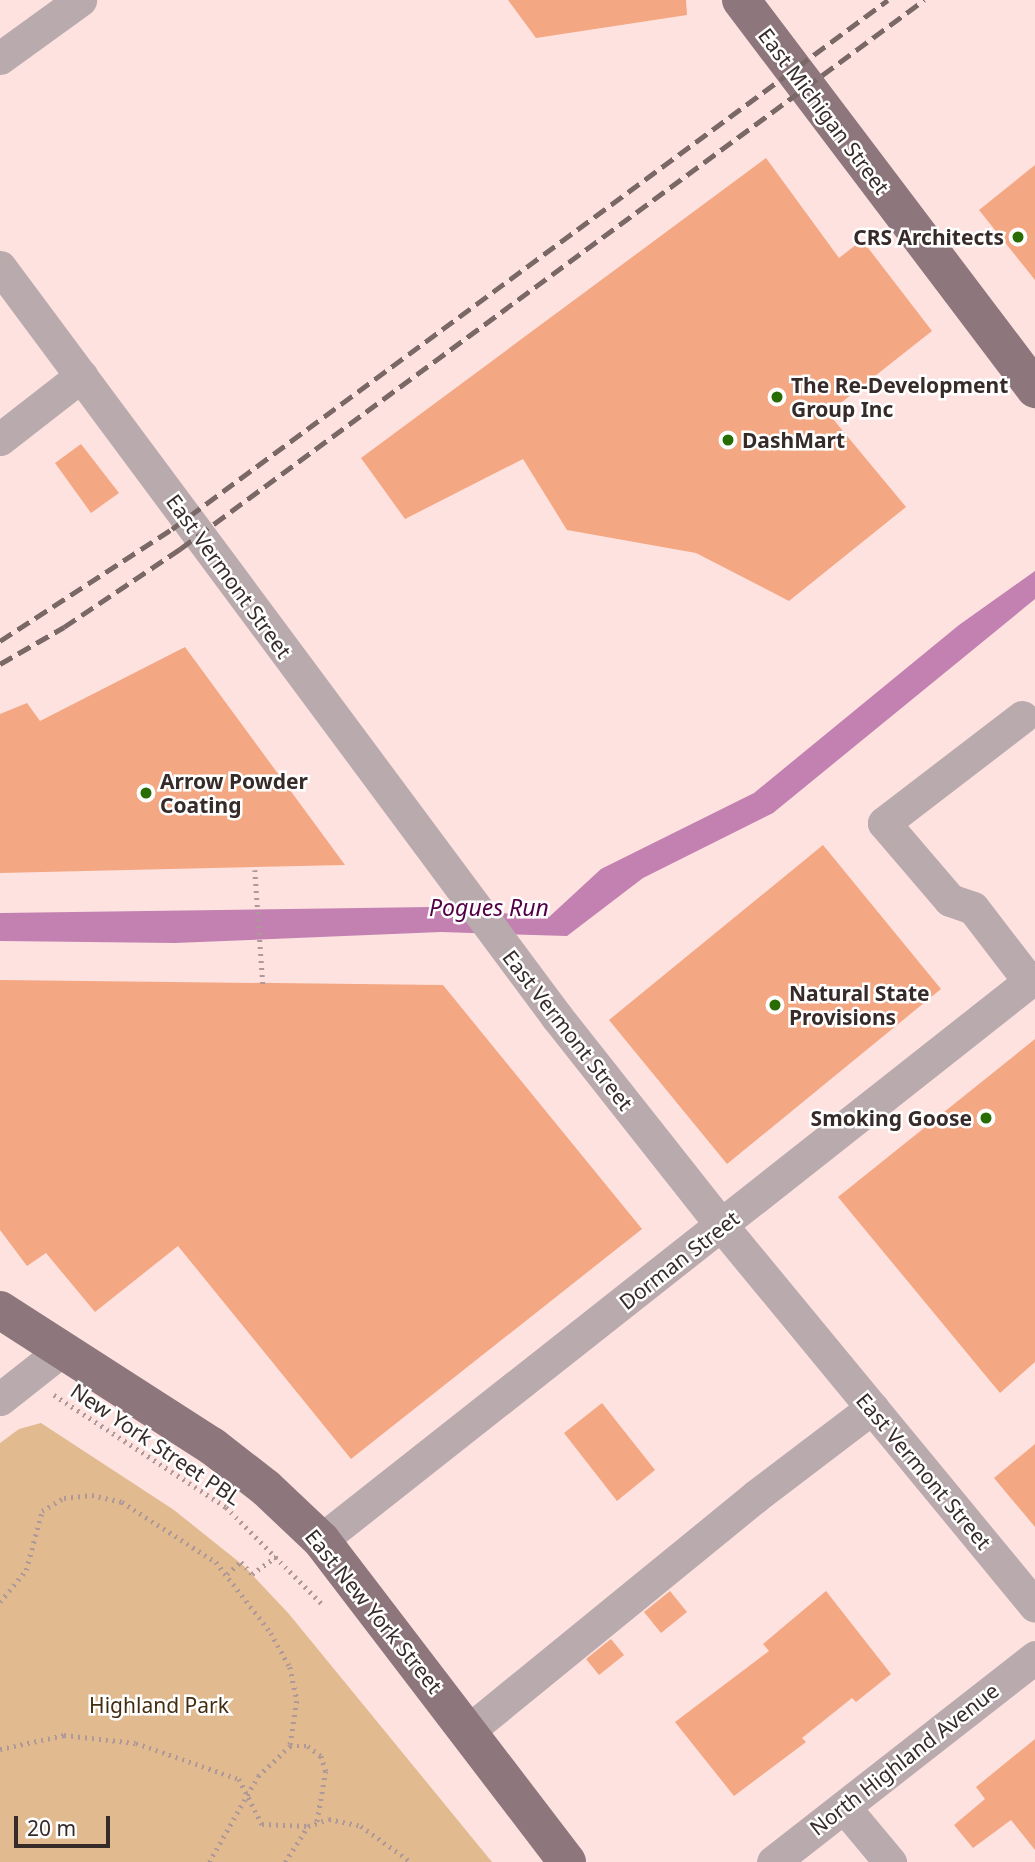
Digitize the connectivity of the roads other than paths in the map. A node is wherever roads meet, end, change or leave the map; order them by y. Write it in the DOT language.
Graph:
graph roads {
  1 [pos="80,0"];
  2 [pos="741,0"];
  3 [pos="0,58"];
  4 [pos="0,267"];
  5 [pos="81,376"];
  6 [pos="1035,388"];
  7 [pos="0,439"];
  8 [pos="1031,717"];
  9 [pos="1032,979"];
  10 [pos="722,1226"];
  11 [pos="0,1310"];
  12 [pos="62,1350"];
  13 [pos="0,1399"];
  14 [pos="872,1408"];
  15 [pos="321,1540"];
  16 [pos="1035,1606"];
  17 [pos="1035,1657"];
  18 [pos="468,1731"];
  19 [pos="844,1807"];
  20 [pos="567,1862"];
  21 [pos="773,1862"];
  22 [pos="890,1862"];
  1 -- 3 [label="street"];
  2 -- 6 [label="main road, East Michigan Street"];
  4 -- 5 [label="street, East Vermont Street"];
  5 -- 7 [label="street"];
  5 -- 10 [label="street, East Vermont Street"];
  8 -- 9 [label="street"];
  9 -- 10 [label="street, Dorman Street"];
  10 -- 14 [label="street, East Vermont Street"];
  10 -- 15 [label="street, Dorman Street"];
  11 -- 12 [label="main road, East New York Street"];
  12 -- 13 [label="street"];
  12 -- 15 [label="main road, East New York Street"];
  14 -- 16 [label="street, East Vermont Street"];
  14 -- 18 [label="street"];
  15 -- 18 [label="main road, East New York Street"];
  17 -- 19 [label="street, North Highland Avenue"];
  18 -- 20 [label="main road, East New York Street"];
  19 -- 21 [label="street, North Highland Avenue"];
  19 -- 22 [label="street"];
}
